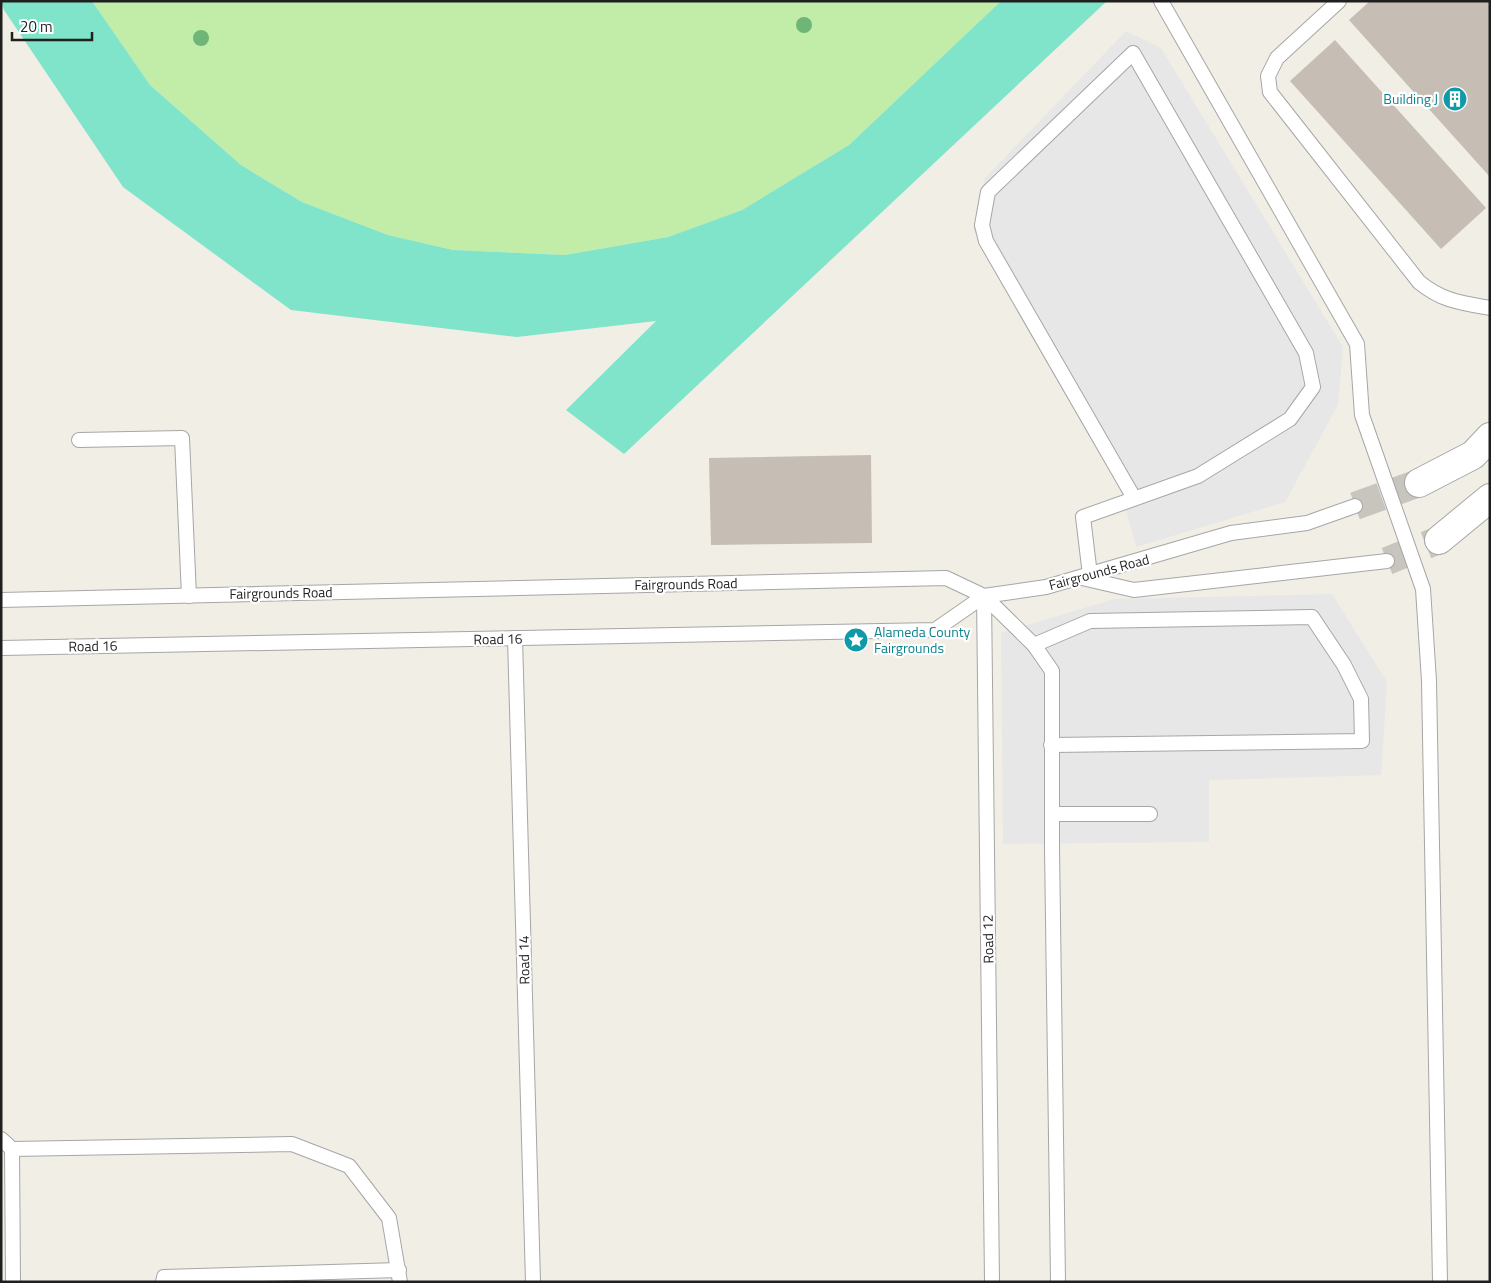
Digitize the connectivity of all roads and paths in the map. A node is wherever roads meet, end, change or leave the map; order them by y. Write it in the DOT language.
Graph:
graph roads {
  1 [pos="1161,1"];
  2 [pos="1339,1"];
  3 [pos="1490,308"];
  4 [pos="1490,437"];
  5 [pos="79,440"];
  6 [pos="1419,483"];
  7 [pos="1134,498"];
  8 [pos="1490,498"];
  9 [pos="1355,506"];
  10 [pos="1439,540"];
  11 [pos="1387,560"];
  12 [pos="1085,576"];
  13 [pos="189,596"];
  14 [pos="984,596"];
  15 [pos="1,600"];
  16 [pos="515,638"];
  17 [pos="1034,645"];
  18 [pos="1,648"];
  19 [pos="1051,745"];
  20 [pos="1052,814"];
  21 [pos="1150,814"];
  22 [pos="1,1139"];
  23 [pos="12,1149"];
  24 [pos="400,1276"];
  25 [pos="13,1282"];
  26 [pos="162,1282"];
  27 [pos="533,1282"];
  28 [pos="992,1282"];
  29 [pos="1058,1282"];
  30 [pos="1440,1282"];
  1 -- 30 [label="lane"];
  2 -- 3 [label="lane"];
  4 -- 6 [label="street"];
  5 -- 13 [label="lane"];
  7 -- 7 [label="lane"];
  7 -- 12 [label="lane"];
  8 -- 10 [label="street"];
  9 -- 12 [label="lane, Fairgrounds Road"];
  11 -- 12 [label="lane"];
  12 -- 14 [label="lane, Fairgrounds Road"];
  13 -- 14 [label="lane, Fairgrounds Road"];
  13 -- 15 [label="lane, Fairgrounds Road"];
  14 -- 16 [label="lane, Road 16"];
  14 -- 17 [label="lane"];
  14 -- 28 [label="lane, Road 12"];
  16 -- 18 [label="lane, Road 16"];
  16 -- 27 [label="lane, Road 14"];
  17 -- 19 [label="lane"];
  17 -- 19 [label="lane"];
  19 -- 20 [label="lane"];
  20 -- 21 [label="lane"];
  20 -- 29 [label="lane"];
  22 -- 23 [label="lane"];
  23 -- 24 [label="lane"];
  23 -- 25 [label="lane"];
  24 -- 26 [label="lane"];
}
